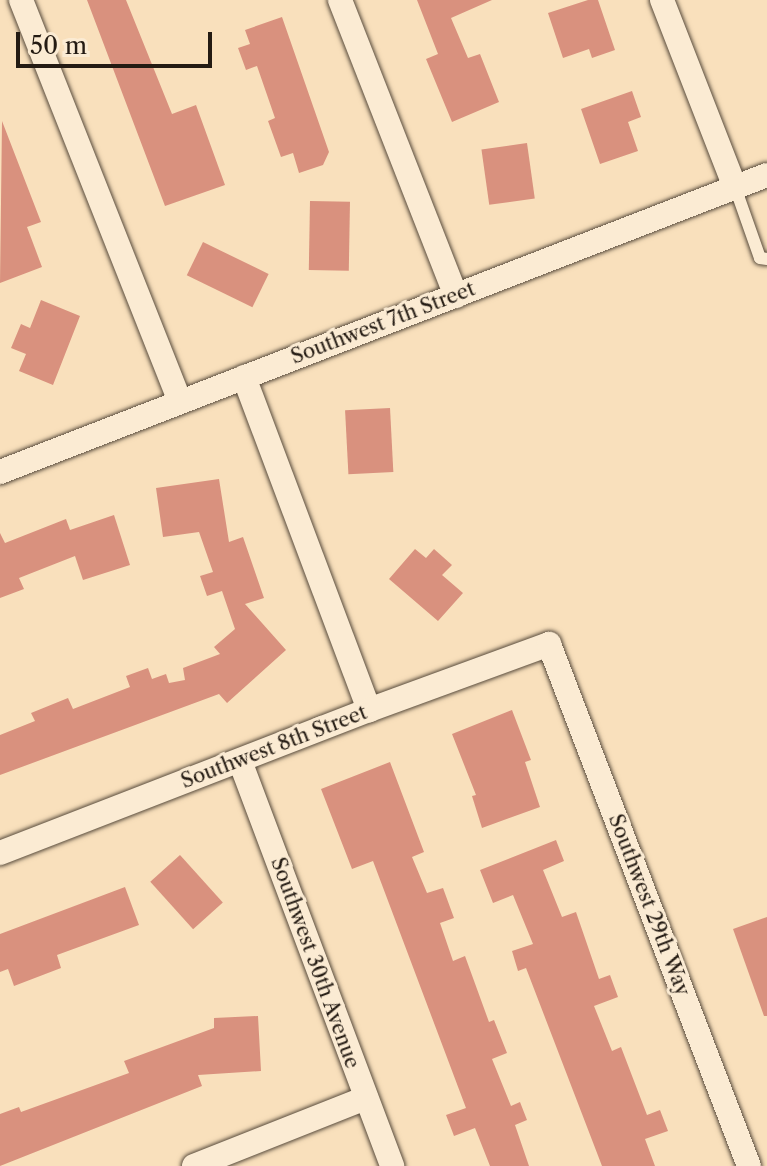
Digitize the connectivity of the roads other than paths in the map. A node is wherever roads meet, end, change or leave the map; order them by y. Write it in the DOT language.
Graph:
graph roads {
  1 [pos="21,0"];
  2 [pos="340,0"];
  3 [pos="662,0"];
  4 [pos="767,175"];
  5 [pos="735,187"];
  6 [pos="767,259"];
  7 [pos="456,296"];
  8 [pos="244,377"];
  9 [pos="180,402"];
  10 [pos="0,472"];
  11 [pos="549,644"];
  12 [pos="369,710"];
  13 [pos="240,761"];
  14 [pos="0,853"];
  15 [pos="366,1098"];
  16 [pos="194,1166"];
  17 [pos="392,1166"];
  18 [pos="749,1166"];
  1 -- 9 [label="street"];
  2 -- 7 [label="street"];
  3 -- 5 [label="street"];
  4 -- 5 [label="street, Southwest 7th Street"];
  5 -- 6 [label="lane"];
  5 -- 7 [label="street, Southwest 7th Street"];
  7 -- 8 [label="street, Southwest 7th Street"];
  8 -- 9 [label="street, Southwest 7th Street"];
  8 -- 12 [label="street"];
  9 -- 10 [label="street, Southwest 7th Street"];
  11 -- 12 [label="street, Southwest 8th Street"];
  11 -- 18 [label="street, Southwest 29th Way"];
  12 -- 13 [label="street, Southwest 8th Street"];
  13 -- 14 [label="street, Southwest 8th Street"];
  13 -- 15 [label="street, Southwest 30th Avenue"];
  15 -- 16 [label="street"];
  15 -- 17 [label="street, Southwest 30th Avenue"];
}
